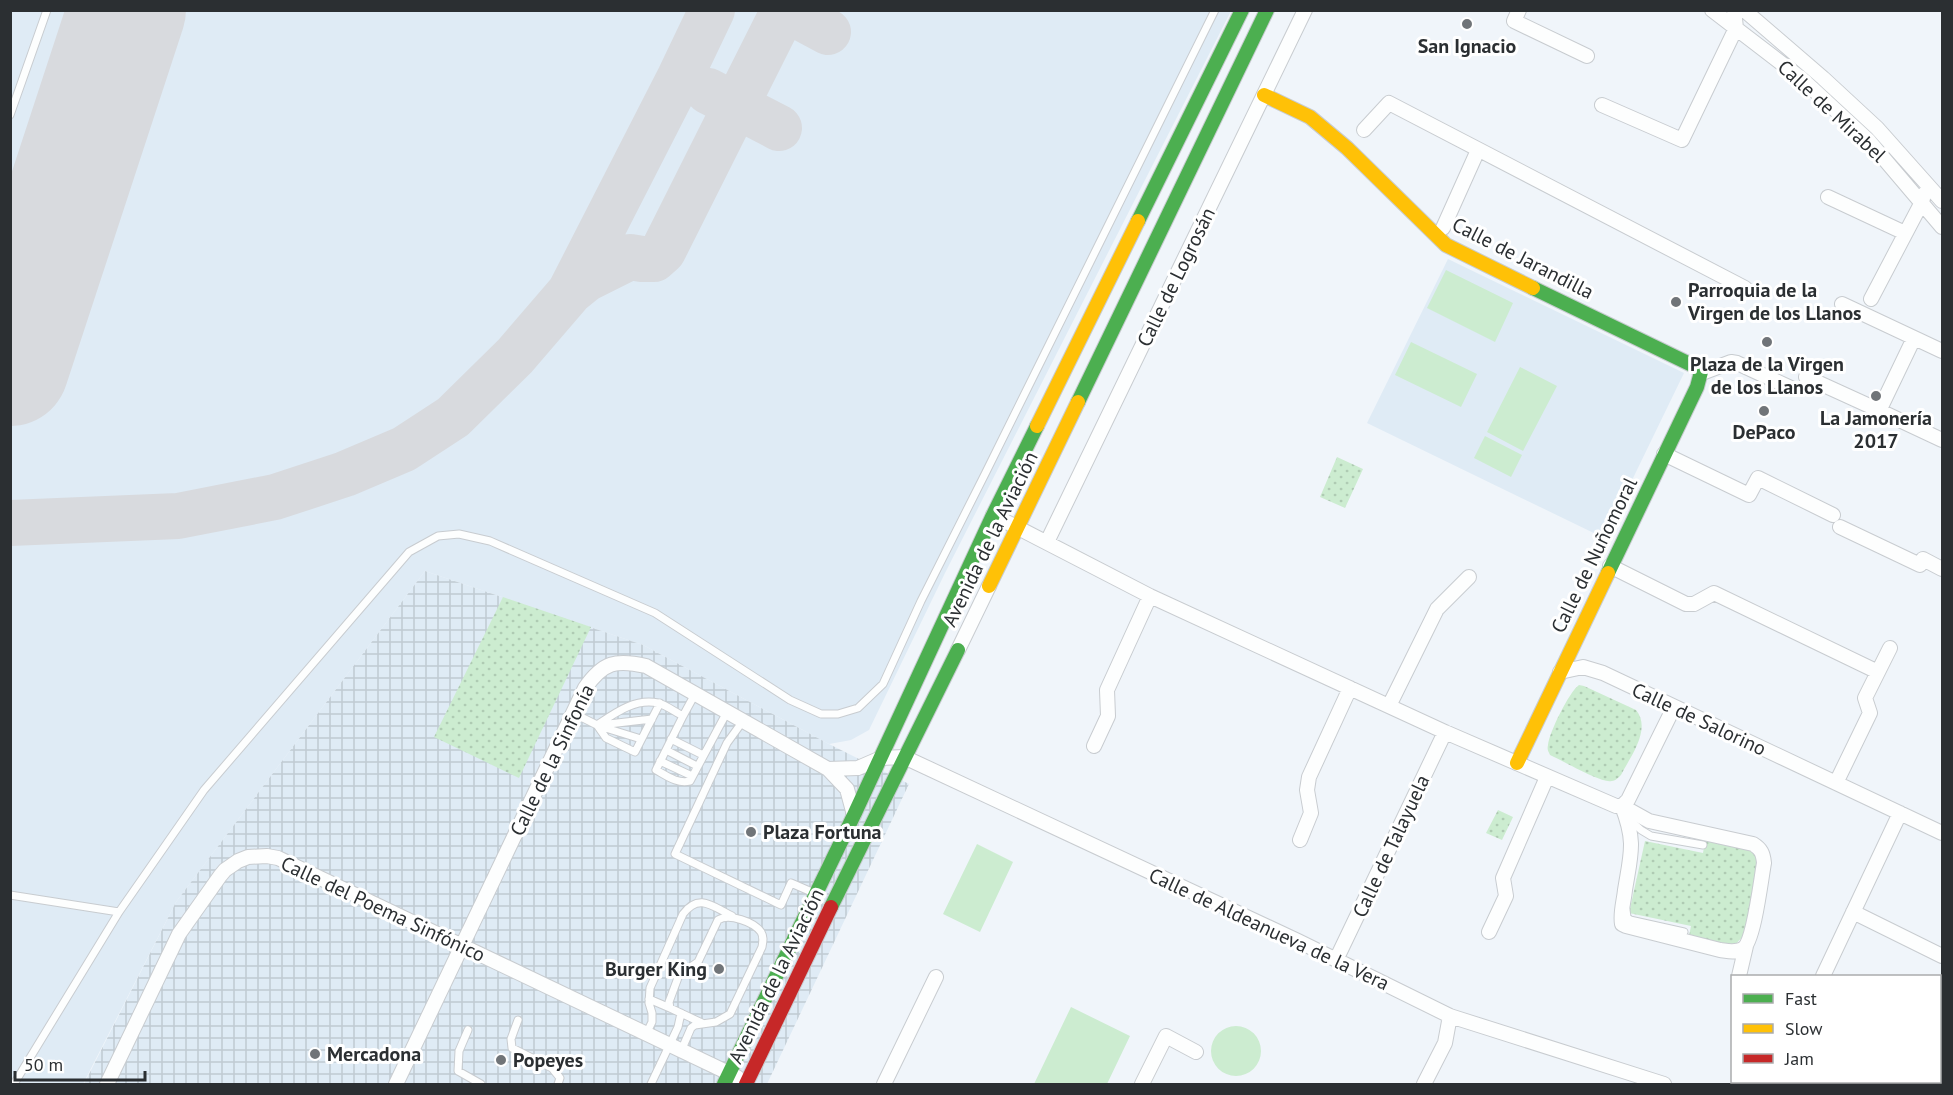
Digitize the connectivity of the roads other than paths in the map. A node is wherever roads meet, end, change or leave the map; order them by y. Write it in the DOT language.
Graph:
graph roads {
  1 [pos="47,10"];
  2 [pos="1215,10"];
  3 [pos="1242,10"];
  4 [pos="1267,10"];
  5 [pos="1305,10"];
  6 [pos="1519,10"];
  7 [pos="1712,10"];
  8 [pos="1734,10"];
  9 [pos="1744,10"];
  10 [pos="1736,28"];
  11 [pos="1587,56"];
  12 [pos="1264,95"];
  13 [pos="1602,105"];
  14 [pos="10,115"];
  15 [pos="1364,130"];
  16 [pos="1478,150"];
  17 [pos="1924,181"];
  18 [pos="1828,197"];
  19 [pos="1942,201"];
  20 [pos="1922,202"];
  21 [pos="1942,227"];
  22 [pos="1443,228"];
  23 [pos="1905,233"];
  24 [pos="1745,288"];
  25 [pos="1871,299"];
  26 [pos="1842,304"];
  27 [pos="1914,338"];
  28 [pos="1942,351"];
  29 [pos="1698,370"];
  30 [pos="1806,377"];
  31 [pos="1791,388"];
  32 [pos="1877,410"];
  33 [pos="1942,440"];
  34 [pos="1664,454"];
  35 [pos="993,515"];
  36 [pos="1018,528"];
  37 [pos="1047,542"];
  38 [pos="1610,566"];
  39 [pos="1942,569"];
  40 [pos="1469,577"];
  41 [pos="989,586"];
  42 [pos="1150,596"];
  43 [pos="1890,648"];
  44 [pos="958,650"];
  45 [pos="1560,672"];
  46 [pos="1878,672"];
  47 [pos="1350,688"];
  48 [pos="695,694"];
  49 [pos="660,703"];
  50 [pos="1389,706"];
  51 [pos="1674,706"];
  52 [pos="727,711"];
  53 [pos="573,713"];
  54 [pos="683,716"];
  55 [pos="652,719"];
  56 [pos="744,721"];
  57 [pos="597,725"];
  58 [pos="1445,732"];
  59 [pos="671,739"];
  60 [pos="641,740"];
  61 [pos="1094,746"];
  62 [pos="666,750"];
  63 [pos="703,755"];
  64 [pos="904,757"];
  65 [pos="881,758"];
  66 [pos="1517,763"];
  67 [pos="698,766"];
  68 [pos="828,768"];
  69 [pos="1547,777"];
  70 [pos="1836,783"];
  71 [pos="1622,806"];
  72 [pos="1900,813"];
  73 [pos="854,815"];
  74 [pos="1629,819"];
  75 [pos="1942,833"];
  76 [pos="1300,840"];
  77 [pos="1703,845"];
  78 [pos="816,894"];
  79 [pos="10,895"];
  80 [pos="118,912"];
  81 [pos="1853,912"];
  82 [pos="734,917"];
  83 [pos="1489,932"];
  84 [pos="1684,932"];
  85 [pos="1746,946"];
  86 [pos="462,947"];
  87 [pos="1942,956"];
  88 [pos="1336,960"];
  89 [pos="1739,975"];
  90 [pos="1823,975"];
  91 [pos="936,977"];
  92 [pos="649,999"];
  93 [pos="670,1008"];
  94 [pos="681,1013"];
  95 [pos="1450,1016"];
  96 [pos="518,1020"];
  97 [pos="702,1023"];
  98 [pos="468,1030"];
  99 [pos="646,1034"];
  100 [pos="675,1048"];
  101 [pos="1196,1052"];
  102 [pos="726,1079"];
  103 [pos="14,1084"];
  104 [pos="107,1084"];
  105 [pos="396,1084"];
  106 [pos="481,1084"];
  107 [pos="558,1084"];
  108 [pos="651,1084"];
  109 [pos="748,1084"];
  110 [pos="884,1084"];
  111 [pos="1142,1084"];
  112 [pos="1424,1084"];
  113 [pos="1664,1084"];
  1 -- 14 [label="lane"];
  2 -- 80 [label="lane"];
  3 -- 35 [label="main road, Avenida de la Aviación"];
  4 -- 36 [label="main road, Avenida de la Aviación"];
  5 -- 12 [label="street, Calle de Logrosán"];
  6 -- 11 [label="street"];
  7 -- 10 [label="street, Calle de Mirabel"];
  8 -- 10 [label="street"];
  9 -- 17 [label="street, Calle de Mirabel"];
  10 -- 13 [label="street"];
  10 -- 20 [label="street, Calle de Mirabel"];
  12 -- 29 [label="main road, Calle de Jarandilla"];
  12 -- 37 [label="street, Calle de Logrosán"];
  15 -- 16 [label="street"];
  16 -- 22 [label="street"];
  16 -- 24 [label="street"];
  17 -- 19 [label="street, Calle de Mirabel"];
  17 -- 20 [label="street"];
  18 -- 23 [label="street"];
  20 -- 21 [label="street, Calle de Mirabel"];
  20 -- 23 [label="street"];
  23 -- 25 [label="street"];
  26 -- 27 [label="street"];
  27 -- 28 [label="street"];
  27 -- 32 [label="street"];
  29 -- 31 [label="street"];
  29 -- 34 [label="main road, Calle de Nuñomoral"];
  30 -- 32 [label="street"];
  32 -- 33 [label="street"];
  34 -- 38 [label="main road, Calle de Nuñomoral"];
  34 -- 39 [label="street"];
  35 -- 36 [label="street"];
  35 -- 65 [label="main road, Avenida de la Aviación"];
  36 -- 37 [label="street"];
  36 -- 41 [label="main road, Avenida de la Aviación"];
  37 -- 42 [label="street"];
  38 -- 45 [label="main road, Calle de Nuñomoral"];
  38 -- 46 [label="street"];
  40 -- 50 [label="street"];
  41 -- 44 [label="street, Avenida de la Aviación"];
  42 -- 47 [label="street"];
  42 -- 61 [label="street"];
  43 -- 46 [label="street"];
  44 -- 64 [label="main road, Avenida de la Aviación"];
  45 -- 51 [label="street, Calle de Salorino"];
  45 -- 66 [label="main road, Calle de Nuñomoral"];
  46 -- 70 [label="street"];
  47 -- 50 [label="street"];
  47 -- 76 [label="street"];
  48 -- 52 [label="street, Calle de la Sinfonía"];
  48 -- 53 [label="street, Calle de la Sinfonía"];
  48 -- 54 [label="lane"];
  49 -- 54 [label="lane"];
  49 -- 55 [label="lane"];
  49 -- 57 [label="lane"];
  50 -- 58 [label="street"];
  51 -- 70 [label="street, Calle de Salorino"];
  51 -- 71 [label="street"];
  52 -- 56 [label="street, Calle de la Sinfonía"];
  52 -- 63 [label="lane"];
  53 -- 57 [label="lane"];
  53 -- 86 [label="street, Calle de la Sinfonía"];
  54 -- 59 [label="lane"];
  55 -- 57 [label="lane"];
  55 -- 60 [label="lane"];
  56 -- 68 [label="street, Calle de la Sinfonía"];
  56 -- 78 [label="lane"];
  57 -- 60 [label="lane"];
  57 -- 60 [label="lane"];
  58 -- 66 [label="street"];
  58 -- 88 [label="street, Calle de Talayuela"];
  59 -- 62 [label="lane"];
  59 -- 63 [label="lane"];
  62 -- 67 [label="lane"];
  62 -- 67 [label="lane"];
  63 -- 67 [label="lane"];
  64 -- 65 [label="street, Calle de Aldeanueva de la Vera"];
  64 -- 88 [label="street, Calle de Aldeanueva de la Vera"];
  64 -- 109 [label="main road, Avenida de la Aviación"];
  65 -- 68 [label="street, Calle de la Sinfonía"];
  65 -- 73 [label="main road, Avenida de la Aviación"];
  66 -- 69 [label="street"];
  68 -- 73 [label="street, Calle de la Sinfonía"];
  69 -- 71 [label="street"];
  69 -- 83 [label="street"];
  70 -- 72 [label="street, Calle de Salorino"];
  71 -- 74 [label="lane"];
  71 -- 85 [label="street"];
  71 -- 85 [label="street"];
  72 -- 75 [label="street, Calle de Salorino"];
  72 -- 81 [label="street"];
  73 -- 78 [label="main road, Avenida de la Aviación"];
  74 -- 77 [label="lane"];
  74 -- 84 [label="lane"];
  78 -- 102 [label="main road, Avenida de la Aviación"];
  79 -- 80 [label="lane"];
  80 -- 103 [label="lane"];
  81 -- 87 [label="street"];
  81 -- 90 [label="street"];
  82 -- 92 [label="lane"];
  82 -- 93 [label="lane"];
  82 -- 97 [label="lane"];
  85 -- 89 [label="street"];
  86 -- 99 [label="street, Calle del Poema Sinfónico"];
  86 -- 104 [label="street, Calle del Poema Sinfónico"];
  86 -- 105 [label="street, Calle de la Sinfonía"];
  88 -- 95 [label="street, Calle de Aldeanueva de la Vera"];
  91 -- 110 [label="street"];
  92 -- 93 [label="lane"];
  92 -- 99 [label="lane"];
  93 -- 94 [label="lane"];
  94 -- 97 [label="lane"];
  94 -- 100 [label="lane"];
  95 -- 112 [label="street"];
  95 -- 113 [label="street, Calle de Aldeanueva de la Vera"];
  96 -- 107 [label="lane"];
  97 -- 100 [label="lane"];
  98 -- 106 [label="lane"];
  99 -- 100 [label="street, Calle del Poema Sinfónico"];
  100 -- 102 [label="street, Calle del Poema Sinfónico"];
  100 -- 108 [label="lane"];
  101 -- 111 [label="street"];
  102 -- 109 [label="street, Calle del Poema Sinfónico"];
}
